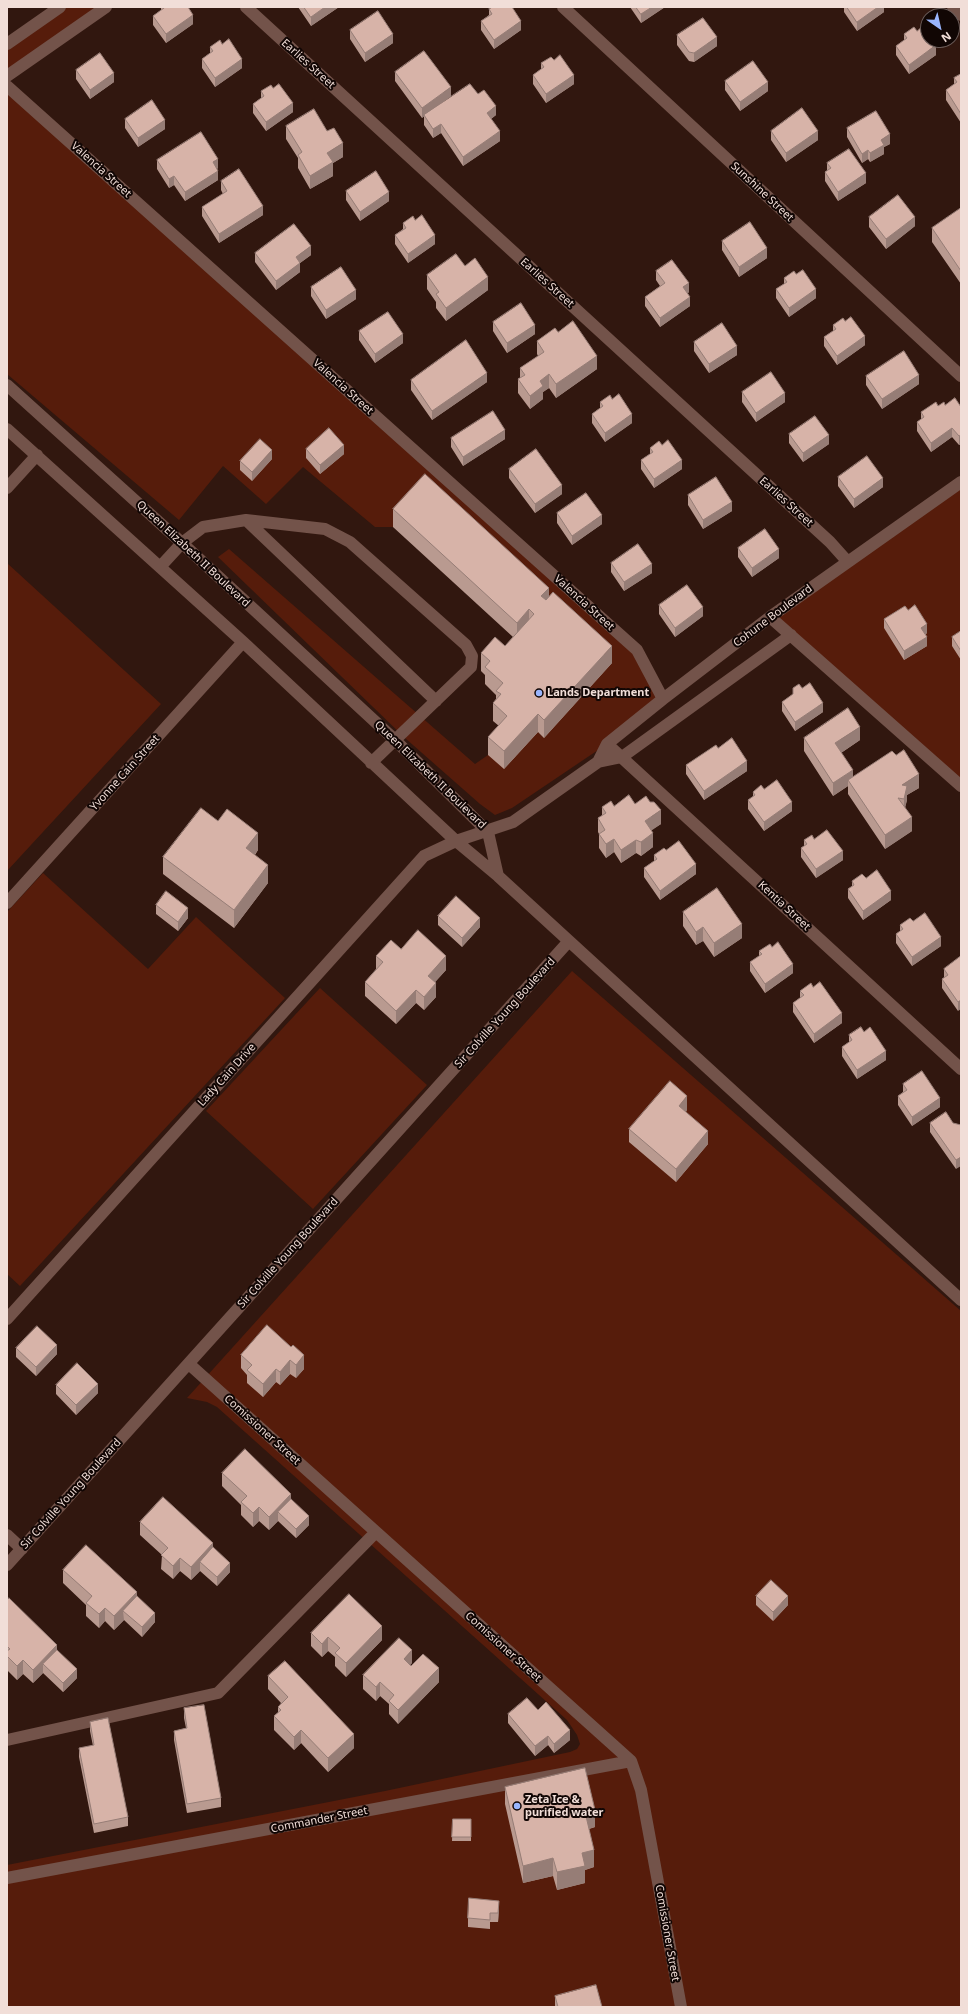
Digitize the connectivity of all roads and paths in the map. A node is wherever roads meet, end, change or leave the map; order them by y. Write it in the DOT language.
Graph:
graph roads {
  1 [pos="60,7"];
  2 [pos="106,7"];
  3 [pos="246,7"];
  4 [pos="563,7"];
  5 [pos="953,7"];
  6 [pos="961,15"];
  7 [pos="7,44"];
  8 [pos="7,76"];
  9 [pos="7,86"];
  10 [pos="961,376"];
  11 [pos="7,384"];
  12 [pos="7,429"];
  13 [pos="37,455"];
  14 [pos="961,482"];
  15 [pos="7,488"];
  16 [pos="246,520"];
  17 [pos="182,543"];
  18 [pos="847,561"];
  19 [pos="160,567"];
  20 [pos="770,617"];
  21 [pos="791,635"];
  22 [pos="243,642"];
  23 [pos="663,699"];
  24 [pos="436,701"];
  25 [pos="395,740"];
  26 [pos="607,744"];
  27 [pos="622,757"];
  28 [pos="598,762"];
  29 [pos="372,763"];
  30 [pos="961,786"];
  31 [pos="488,832"];
  32 [pos="456,841"];
  33 [pos="498,876"];
  34 [pos="7,903"];
  35 [pos="569,941"];
  36 [pos="961,1069"];
  37 [pos="961,1300"];
  38 [pos="7,1319"];
  39 [pos="189,1364"];
  40 [pos="376,1532"];
  41 [pos="7,1535"];
  42 [pos="22,1549"];
  43 [pos="7,1565"];
  44 [pos="7,1740"];
  45 [pos="631,1761"];
  46 [pos="7,1878"];
  47 [pos="681,2007"];
  1 -- 7 [label="street"];
  2 -- 8 [label="street"];
  3 -- 18 [label="street, Earlies Street"];
  4 -- 10 [label="street, Sunshine Street"];
  5 -- 6 [label="street"];
  9 -- 23 [label="street, Valencia Street"];
  11 -- 17 [label="street, Queen Elizabeth II Boulevard"];
  12 -- 13 [label="street"];
  13 -- 15 [label="street"];
  13 -- 19 [label="street"];
  14 -- 18 [label="street, Cohune Boulevard"];
  16 -- 17 [label="street"];
  16 -- 24 [label="street"];
  16 -- 24 [label="street"];
  17 -- 19 [label="street"];
  17 -- 25 [label="street, Queen Elizabeth II Boulevard"];
  18 -- 20 [label="street, Cohune Boulevard"];
  19 -- 22 [label="street"];
  20 -- 21 [label="street"];
  20 -- 23 [label="street, Cohune Boulevard"];
  21 -- 27 [label="street, Cohune Boulevard"];
  21 -- 30 [label="street"];
  22 -- 29 [label="street"];
  22 -- 34 [label="street, Yvonne Cain Street"];
  23 -- 26 [label="street, Cohune Boulevard"];
  24 -- 25 [label="street"];
  25 -- 29 [label="street"];
  25 -- 31 [label="street, Queen Elizabeth II Boulevard"];
  26 -- 27 [label="street, Kentia Street"];
  26 -- 28 [label="street, Cohune Boulevard"];
  27 -- 28 [label="street, Cohune Boulevard"];
  27 -- 36 [label="street, Kentia Street"];
  28 -- 31 [label="street, Cohune Boulevard"];
  29 -- 32 [label="street"];
  31 -- 32 [label="street, Lady Cain Drive"];
  31 -- 33 [label="street, Queen Elizabeth II Boulevard"];
  32 -- 33 [label="street"];
  32 -- 38 [label="street, Lady Cain Drive"];
  33 -- 35 [label="street"];
  35 -- 37 [label="street"];
  35 -- 39 [label="street, Sir Colville Young Boulevard"];
  39 -- 40 [label="street, Comissioner Street"];
  39 -- 42 [label="street, Sir Colville Young Boulevard"];
  40 -- 44 [label="street"];
  40 -- 45 [label="street, Comissioner Street"];
  41 -- 42 [label="street"];
  42 -- 43 [label="street, Sir Colville Young Boulevard"];
  45 -- 46 [label="street, Commander Street"];
  45 -- 47 [label="street, Comissioner Street"];
}
